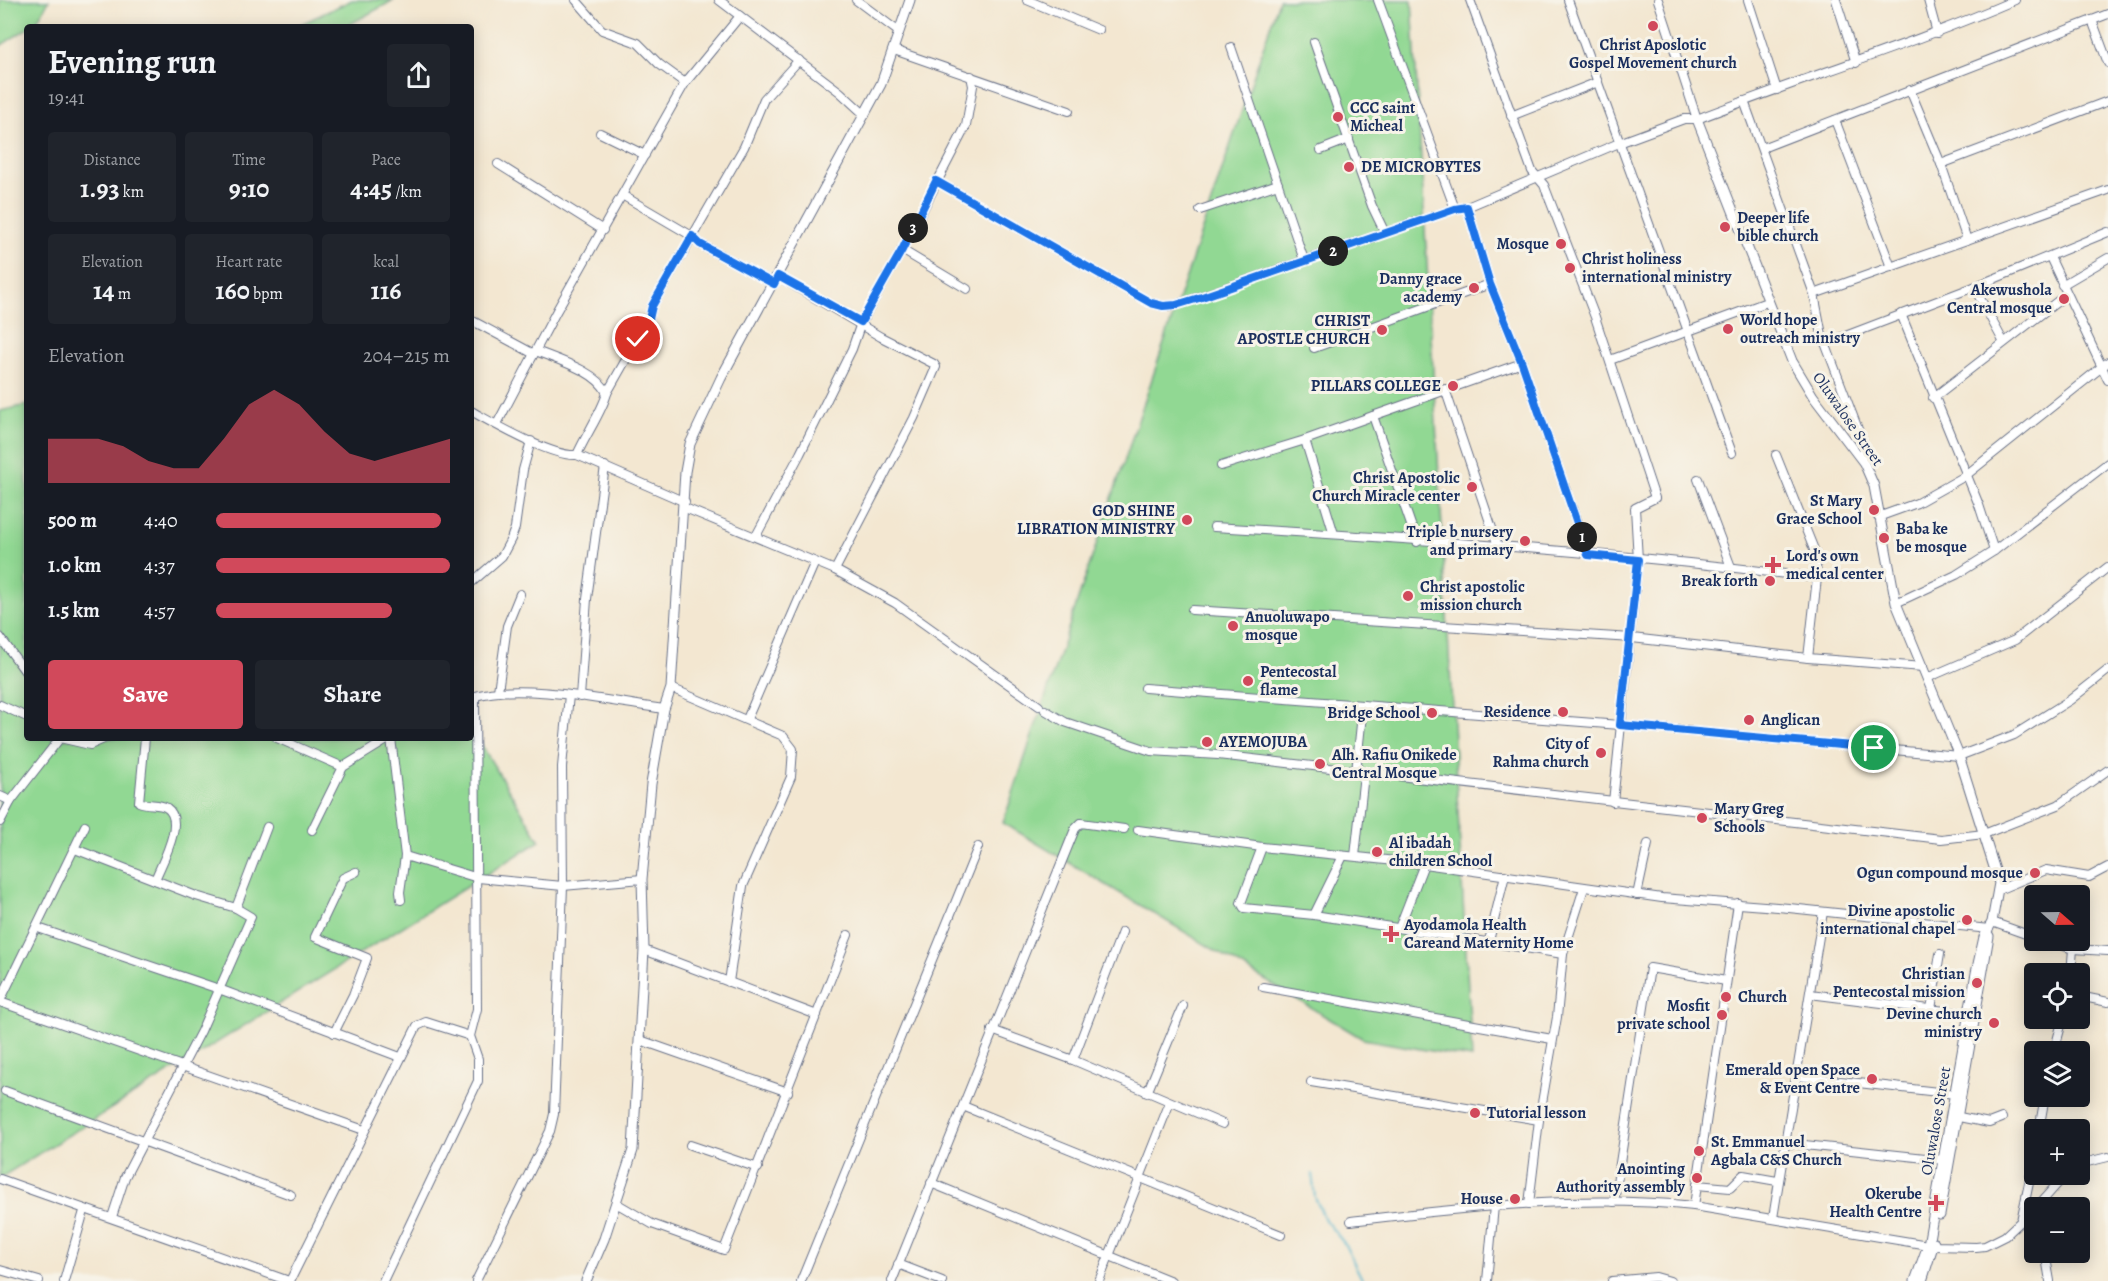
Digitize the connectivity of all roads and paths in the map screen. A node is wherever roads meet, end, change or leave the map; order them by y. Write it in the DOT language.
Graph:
graph roads {
  1 [pos="576,0"];
  2 [pos="719,0"];
  3 [pos="856,0"];
  4 [pos="910,0"];
  5 [pos="1027,0"];
  6 [pos="1378,0"];
  7 [pos="1470,0"];
  8 [pos="1568,0"];
  9 [pos="1658,0"];
  10 [pos="1748,0"];
  11 [pos="1836,0"];
  12 [pos="1928,0"];
  13 [pos="2015,0"];
  14 [pos="2108,14"];
  15 [pos="740,16"];
  16 [pos="2092,20"];
  17 [pos="1100,30"];
  18 [pos="899,32"];
  19 [pos="1937,33"];
  20 [pos="1314,42"];
  21 [pos="1231,47"];
  22 [pos="894,50"];
  23 [pos="799,60"];
  24 [pos="1856,63"];
  25 [pos="2108,63"];
  26 [pos="971,76"];
  27 [pos="1598,82"];
  28 [pos="685,83"];
  29 [pos="1778,90"];
  30 [pos="1910,90"];
  31 [pos="1744,101"];
  32 [pos="2108,101"];
  33 [pos="1069,111"];
  34 [pos="865,115"];
  35 [pos="1511,116"];
  36 [pos="1697,119"];
  37 [pos="1835,120"];
  38 [pos="600,133"];
  39 [pos="1349,139"];
  40 [pos="1619,143"];
  41 [pos="1762,148"];
  42 [pos="1321,150"];
  43 [pos="645,155"];
  44 [pos="498,164"];
  45 [pos="1941,164"];
  46 [pos="1538,178"];
  47 [pos="936,181"];
  48 [pos="1278,184"];
  49 [pos="2108,190"];
  50 [pos="622,195"];
  51 [pos="1467,207"];
  52 [pos="1455,209"];
  53 [pos="1200,210"];
  54 [pos="603,230"];
  55 [pos="2108,232"];
  56 [pos="1385,233"];
  57 [pos="692,236"];
  58 [pos="1967,240"];
  59 [pos="902,250"];
  60 [pos="2050,256"];
  61 [pos="2108,258"];
  62 [pos="1304,260"];
  63 [pos="1891,267"];
  64 [pos="776,280"];
  65 [pos="1490,284"];
  66 [pos="2062,285"];
  67 [pos="1974,287"];
  68 [pos="967,289"];
  69 [pos="1814,294"];
  70 [pos="2067,294"];
  71 [pos="1767,302"];
  72 [pos="1901,314"];
  73 [pos="474,322"];
  74 [pos="861,322"];
  75 [pos="1687,333"];
  76 [pos="2003,341"];
  77 [pos="1827,342"];
  78 [pos="1314,348"];
  79 [pos="535,352"];
  80 [pos="1610,360"];
  81 [pos="1522,363"];
  82 [pos="2105,364"];
  83 [pos="2108,380"];
  84 [pos="1445,389"];
  85 [pos="607,393"];
  86 [pos="1933,398"];
  87 [pos="474,412"];
  88 [pos="1373,416"];
  89 [pos="497,424"];
  90 [pos="1305,440"];
  91 [pos="531,441"];
  92 [pos="1732,453"];
  93 [pos="577,455"];
  94 [pos="1776,455"];
  95 [pos="1864,463"];
  96 [pos="2108,463"];
  97 [pos="605,466"];
  98 [pos="1221,466"];
  99 [pos="1965,476"];
  100 [pos="1698,479"];
  101 [pos="685,505"];
  102 [pos="1878,517"];
  103 [pos="1214,527"];
  104 [pos="1334,534"];
  105 [pos="756,536"];
  106 [pos="1417,542"];
  107 [pos="1498,546"];
  108 [pos="1994,551"];
  109 [pos="1588,555"];
  110 [pos="1638,560"];
  111 [pos="814,562"];
  112 [pos="1731,567"];
  113 [pos="2108,567"];
  114 [pos="835,570"];
  115 [pos="1817,578"];
  116 [pos="474,580"];
  117 [pos="520,594"];
  118 [pos="1896,603"];
  119 [pos="1192,610"];
  120 [pos="0,637"];
  121 [pos="1632,638"];
  122 [pos="1808,658"];
  123 [pos="1923,667"];
  124 [pos="24,670"];
  125 [pos="2108,670"];
  126 [pos="1927,678"];
  127 [pos="670,687"];
  128 [pos="1145,688"];
  129 [pos="498,691"];
  130 [pos="569,695"];
  131 [pos="474,697"];
  132 [pos="580,697"];
  133 [pos="0,705"];
  134 [pos="1363,705"];
  135 [pos="664,709"];
  136 [pos="24,713"];
  137 [pos="747,719"];
  138 [pos="1620,725"];
  139 [pos="474,733"];
  140 [pos="58,741"];
  141 [pos="73,741"];
  142 [pos="99,741"];
  143 [pos="145,741"];
  144 [pos="284,741"];
  145 [pos="385,741"];
  146 [pos="390,741"];
  147 [pos="1959,756"];
  148 [pos="343,767"];
  149 [pos="2108,770"];
  150 [pos="1360,773"];
  151 [pos="0,796"];
  152 [pos="11,801"];
  153 [pos="1613,802"];
  154 [pos="0,822"];
  155 [pos="85,826"];
  156 [pos="267,827"];
  157 [pos="1124,829"];
  158 [pos="312,830"];
  159 [pos="1138,830"];
  160 [pos="1984,834"];
  161 [pos="1648,844"];
  162 [pos="978,847"];
  163 [pos="1262,847"];
  164 [pos="75,849"];
  165 [pos="405,856"];
  166 [pos="1343,856"];
  167 [pos="1355,856"];
  168 [pos="1424,864"];
  169 [pos="2108,867"];
  170 [pos="356,872"];
  171 [pos="1505,875"];
  172 [pos="478,878"];
  173 [pos="642,879"];
  174 [pos="155,880"];
  175 [pos="563,886"];
  176 [pos="1584,888"];
  177 [pos="1998,890"];
  178 [pos="1637,895"];
  179 [pos="401,900"];
  180 [pos="1738,903"];
  181 [pos="236,908"];
  182 [pos="1823,912"];
  183 [pos="1314,915"];
  184 [pos="1990,926"];
  185 [pos="38,927"];
  186 [pos="1398,928"];
  187 [pos="1122,932"];
  188 [pos="2024,934"];
  189 [pos="848,935"];
  190 [pos="1489,941"];
  191 [pos="644,950"];
  192 [pos="2090,950"];
  193 [pos="2108,951"];
  194 [pos="1563,954"];
  195 [pos="1940,954"];
  196 [pos="729,981"];
  197 [pos="1725,981"];
  198 [pos="1263,987"];
  199 [pos="219,989"];
  200 [pos="1810,994"];
  201 [pos="2090,998"];
  202 [pos="0,1002"];
  203 [pos="2108,1002"];
  204 [pos="1183,1006"];
  205 [pos="1931,1008"];
  206 [pos="1969,1014"];
  207 [pos="817,1015"];
  208 [pos="992,1030"];
  209 [pos="334,1033"];
  210 [pos="470,1036"];
  211 [pos="1552,1039"];
  212 [pos="640,1040"];
  213 [pos="400,1057"];
  214 [pos="1073,1060"];
  215 [pos="182,1067"];
  216 [pos="1796,1076"];
  217 [pos="1311,1082"];
  218 [pos="5,1091"];
  219 [pos="788,1092"];
  220 [pos="1147,1093"];
  221 [pos="1956,1094"];
  222 [pos="1170,1102"];
  223 [pos="963,1106"];
  224 [pos="1956,1117"];
  225 [pos="2002,1118"];
  226 [pos="1539,1120"];
  227 [pos="1223,1124"];
  228 [pos="364,1130"];
  229 [pos="143,1142"];
  230 [pos="1786,1143"];
  231 [pos="690,1145"];
  232 [pos="2108,1156"];
  233 [pos="1944,1160"];
  234 [pos="2090,1161"];
  235 [pos="758,1168"];
  236 [pos="1141,1176"];
  237 [pos="0,1179"];
  238 [pos="1777,1181"];
  239 [pos="931,1183"];
  240 [pos="1697,1185"];
  241 [pos="2028,1185"];
  242 [pos="2056,1185"];
  243 [pos="291,1195"];
  244 [pos="2046,1197"];
  245 [pos="1614,1202"];
  246 [pos="616,1203"];
  247 [pos="1529,1203"];
  248 [pos="1494,1206"];
  249 [pos="1694,1206"];
  250 [pos="84,1211"];
  251 [pos="112,1217"];
  252 [pos="1773,1218"];
  253 [pos="2024,1218"];
  254 [pos="1351,1221"];
  255 [pos="2020,1222"];
  256 [pos="1281,1235"];
  257 [pos="1931,1246"];
  258 [pos="1109,1256"];
  259 [pos="2048,1263"];
  260 [pos="898,1264"];
  261 [pos="0,1270"];
  262 [pos="269,1277"];
  263 [pos="39,1281"];
  264 [pos="64,1281"];
  265 [pos="289,1281"];
  266 [pos="383,1281"];
  267 [pos="476,1281"];
  268 [pos="586,1281"];
  269 [pos="801,1281"];
  270 [pos="892,1281"];
  271 [pos="942,1281"];
  272 [pos="1099,1281"];
  273 [pos="1171,1281"];
  274 [pos="1487,1281"];
  275 [pos="1612,1281"];
  276 [pos="1671,1281"];
  277 [pos="1915,1281"];
  278 [pos="1922,1281"];
  279 [pos="2050,1281"];
  1 -- 28 [label="street"];
  2 -- 15 [label="street"];
  3 -- 18 [label="street"];
  4 -- 18 [label="street"];
  5 -- 17 [label="street"];
  6 -- 52 [label="street"];
  7 -- 35 [label="street"];
  8 -- 27 [label="street"];
  9 -- 36 [label="street, Oluwalose Street"];
  10 -- 29 [label="street"];
  11 -- 24 [label="street"];
  12 -- 19 [label="street"];
  13 -- 19 [label="street"];
  14 -- 16 [label="street"];
  15 -- 23 [label="street"];
  15 -- 28 [label="street"];
  16 -- 25 [label="street"];
  16 -- 30 [label="street"];
  18 -- 22 [label="street"];
  19 -- 24 [label="street"];
  20 -- 39 [label="street"];
  21 -- 48 [label="street"];
  22 -- 26 [label="street"];
  22 -- 34 [label="street"];
  23 -- 34 [label="street"];
  23 -- 57 [label="street"];
  24 -- 29 [label="street"];
  26 -- 33 [label="street"];
  26 -- 47 [label="street"];
  27 -- 35 [label="street"];
  27 -- 40 [label="street"];
  28 -- 43 [label="street"];
  29 -- 31 [label="street"];
  30 -- 37 [label="street"];
  30 -- 45 [label="street"];
  31 -- 36 [label="street"];
  31 -- 41 [label="street"];
  32 -- 45 [label="street"];
  34 -- 64 [label="street"];
  35 -- 46 [label="street"];
  36 -- 40 [label="street"];
  36 -- 71 [label="street, Oluwalose Street"];
  37 -- 41 [label="street"];
  37 -- 63 [label="street"];
  38 -- 43 [label="street"];
  39 -- 42 [label="street"];
  39 -- 56 [label="street"];
  40 -- 46 [label="street"];
  40 -- 75 [label="street"];
  41 -- 69 [label="street"];
  43 -- 50 [label="street"];
  44 -- 54 [label="street"];
  45 -- 58 [label="street"];
  46 -- 51 [label="street"];
  46 -- 80 [label="street"];
  47 -- 59 [label="street"];
  47 -- 62 [label="street"];
  48 -- 53 [label="street"];
  48 -- 62 [label="street"];
  49 -- 58 [label="street"];
  50 -- 54 [label="street"];
  50 -- 57 [label="street"];
  51 -- 52 [label="street"];
  51 -- 65 [label="street"];
  52 -- 56 [label="street"];
  54 -- 79 [label="street"];
  55 -- 60 [label="street"];
  56 -- 62 [label="street"];
  57 -- 64 [label="street"];
  57 -- 85 [label="street"];
  58 -- 63 [label="street"];
  59 -- 68 [label="street"];
  59 -- 74 [label="street"];
  60 -- 66 [label="street"];
  60 -- 67 [label="street"];
  61 -- 66 [label="street"];
  63 -- 69 [label="street"];
  64 -- 74 [label="street"];
  64 -- 101 [label="street"];
  65 -- 78 [label="street"];
  65 -- 81 [label="street"];
  66 -- 70 [label="street"];
  67 -- 72 [label="street"];
  67 -- 76 [label="street"];
  69 -- 77 [label="street"];
  70 -- 76 [label="street"];
  70 -- 82 [label="street"];
  71 -- 75 [label="street"];
  71 -- 95 [label="street, Oluwalose Street"];
  72 -- 77 [label="street"];
  72 -- 86 [label="street"];
  73 -- 79 [label="street"];
  74 -- 105 [label="street"];
  74 -- 114 [label="street"];
  75 -- 80 [label="street"];
  75 -- 92 [label="street"];
  76 -- 86 [label="street"];
  77 -- 95 [label="street"];
  79 -- 85 [label="street"];
  79 -- 89 [label="street"];
  80 -- 110 [label="street"];
  81 -- 84 [label="street"];
  81 -- 109 [label="street"];
  82 -- 83 [label="street"];
  82 -- 99 [label="street"];
  84 -- 88 [label="street"];
  84 -- 107 [label="street"];
  85 -- 93 [label="street"];
  86 -- 99 [label="street"];
  87 -- 89 [label="street"];
  88 -- 90 [label="street"];
  88 -- 106 [label="street"];
  89 -- 91 [label="street"];
  90 -- 98 [label="street"];
  90 -- 104 [label="street"];
  91 -- 93 [label="street"];
  91 -- 116 [label="street"];
  93 -- 97 [label="street"];
  94 -- 115 [label="street"];
  95 -- 102 [label="street, Oluwalose Street"];
  96 -- 108 [label="street"];
  97 -- 101 [label="street"];
  97 -- 132 [label="street"];
  99 -- 102 [label="street"];
  99 -- 108 [label="street"];
  100 -- 112 [label="street"];
  101 -- 105 [label="street"];
  101 -- 127 [label="street"];
  102 -- 118 [label="street, Oluwalose Street"];
  103 -- 104 [label="street"];
  104 -- 106 [label="street"];
  105 -- 111 [label="street"];
  106 -- 107 [label="street"];
  107 -- 109 [label="street"];
  108 -- 118 [label="street"];
  109 -- 110 [label="street"];
  110 -- 112 [label="street"];
  110 -- 121 [label="street"];
  111 -- 114 [label="street"];
  111 -- 137 [label="street"];
  112 -- 115 [label="street"];
  113 -- 126 [label="street"];
  114 -- 150 [label="street"];
  115 -- 122 [label="street"];
  117 -- 129 [label="street"];
  118 -- 123 [label="street, Oluwalose Street"];
  119 -- 121 [label="street"];
  120 -- 124 [label="street"];
  121 -- 122 [label="street"];
  121 -- 138 [label="street"];
  122 -- 123 [label="street"];
  123 -- 126 [label="street, Oluwalose Street"];
  125 -- 147 [label="street"];
  126 -- 147 [label="street, Oluwalose Street"];
  127 -- 135 [label="street"];
  127 -- 137 [label="street"];
  128 -- 134 [label="street"];
  129 -- 130 [label="street"];
  129 -- 131 [label="street"];
  130 -- 132 [label="street"];
  130 -- 175 [label="street"];
  132 -- 135 [label="street"];
  133 -- 136 [label="street"];
  134 -- 138 [label="street"];
  134 -- 150 [label="street"];
  135 -- 173 [label="street"];
  137 -- 196 [label="street"];
  138 -- 147 [label="street"];
  138 -- 153 [label="street"];
  139 -- 172 [label="street"];
  140 -- 152 [label="street"];
  141 -- 142 [label="street"];
  143 -- 174 [label="street"];
  144 -- 148 [label="street"];
  145 -- 148 [label="street"];
  146 -- 165 [label="street"];
  147 -- 160 [label="street, Oluwalose Street"];
  148 -- 158 [label="street"];
  149 -- 160 [label="street"];
  150 -- 153 [label="street"];
  150 -- 167 [label="street"];
  151 -- 152 [label="street"];
  152 -- 154 [label="street"];
  153 -- 160 [label="street"];
  155 -- 164 [label="street"];
  156 -- 181 [label="street"];
  157 -- 208 [label="street"];
  159 -- 163 [label="street"];
  160 -- 177 [label="street, Oluwalose Street"];
  161 -- 178 [label="street"];
  162 -- 269 [label="street"];
  163 -- 166 [label="street"];
  163 -- 183 [label="street"];
  164 -- 174 [label="street"];
  164 -- 185 [label="street"];
  165 -- 172 [label="street"];
  165 -- 179 [label="street"];
  166 -- 167 [label="street"];
  166 -- 183 [label="street"];
  167 -- 168 [label="street"];
  168 -- 171 [label="street"];
  168 -- 186 [label="street"];
  169 -- 177 [label="street"];
  170 -- 209 [label="street"];
  171 -- 176 [label="street"];
  171 -- 190 [label="street"];
  172 -- 175 [label="street"];
  172 -- 210 [label="street"];
  173 -- 175 [label="street"];
  173 -- 191 [label="street"];
  174 -- 181 [label="street"];
  175 -- 267 [label="street"];
  176 -- 178 [label="street"];
  176 -- 194 [label="street"];
  177 -- 184 [label="street, Oluwalose Street"];
  178 -- 180 [label="street"];
  180 -- 182 [label="street"];
  180 -- 197 [label="street"];
  181 -- 199 [label="street"];
  182 -- 184 [label="street"];
  182 -- 200 [label="street"];
  183 -- 186 [label="street"];
  184 -- 188 [label="street"];
  184 -- 206 [label="street, Oluwalose Street"];
  184 -- 224 [label="street, Oluwalose Street"];
  185 -- 199 [label="street"];
  185 -- 202 [label="street"];
  186 -- 190 [label="street"];
  187 -- 214 [label="street"];
  189 -- 207 [label="street"];
  190 -- 194 [label="street"];
  191 -- 196 [label="street"];
  191 -- 212 [label="street"];
  192 -- 193 [label="street"];
  194 -- 211 [label="street"];
  195 -- 205 [label="street"];
  196 -- 207 [label="street"];
  197 -- 240 [label="street"];
  197 -- 245 [label="street"];
  198 -- 211 [label="street"];
  199 -- 209 [label="street"];
  199 -- 215 [label="street"];
  200 -- 205 [label="street"];
  200 -- 216 [label="street"];
  201 -- 203 [label="street"];
  202 -- 215 [label="street"];
  204 -- 220 [label="street"];
  205 -- 206 [label="street"];
  206 -- 221 [label="street, Oluwalose Street"];
  207 -- 219 [label="street"];
  208 -- 214 [label="street"];
  208 -- 223 [label="street"];
  209 -- 213 [label="street"];
  210 -- 213 [label="street"];
  210 -- 266 [label="street"];
  211 -- 226 [label="street"];
  212 -- 219 [label="street"];
  212 -- 246 [label="street"];
  213 -- 228 [label="street"];
  214 -- 220 [label="street"];
  215 -- 228 [label="street"];
  215 -- 229 [label="street"];
  216 -- 221 [label="street"];
  216 -- 230 [label="street"];
  217 -- 226 [label="street"];
  218 -- 229 [label="street"];
  219 -- 235 [label="street"];
  220 -- 222 [label="street"];
  221 -- 224 [label="street, Oluwalose Street"];
  222 -- 227 [label="street"];
  222 -- 236 [label="street"];
  223 -- 236 [label="street"];
  223 -- 239 [label="street"];
  224 -- 225 [label="street"];
  224 -- 233 [label="street, Oluwalose Street"];
  224 -- 257 [label="street, Oluwalose Street"];
  226 -- 247 [label="street"];
  228 -- 265 [label="street"];
  229 -- 243 [label="street"];
  229 -- 251 [label="street"];
  230 -- 233 [label="street"];
  230 -- 238 [label="street"];
  231 -- 235 [label="street"];
  232 -- 234 [label="street"];
  233 -- 257 [label="street, Oluwalose Street"];
  235 -- 246 [label="street"];
  236 -- 256 [label="street"];
  236 -- 258 [label="street"];
  237 -- 250 [label="street"];
  238 -- 240 [label="street"];
  238 -- 252 [label="street"];
  239 -- 258 [label="street"];
  239 -- 260 [label="street"];
  240 -- 249 [label="street"];
  241 -- 255 [label="street"];
  242 -- 244 [label="street"];
  245 -- 247 [label="street"];
  245 -- 249 [label="street"];
  246 -- 268 [label="street"];
  247 -- 248 [label="street"];
  248 -- 254 [label="street"];
  248 -- 274 [label="street"];
  249 -- 252 [label="street"];
  250 -- 251 [label="street"];
  250 -- 264 [label="street"];
  251 -- 262 [label="street"];
  252 -- 257 [label="street"];
  253 -- 255 [label="street"];
  255 -- 257 [label="street"];
  257 -- 277 [label="street, Oluwalose Street"];
  257 -- 278 [label="street, Oluwalose Street"];
  258 -- 272 [label="street"];
  258 -- 273 [label="street"];
  259 -- 279 [label="street"];
  260 -- 270 [label="street"];
  260 -- 271 [label="street"];
  261 -- 263 [label="street"];
  262 -- 265 [label="street"];
  275 -- 276 [label="street"];
}
